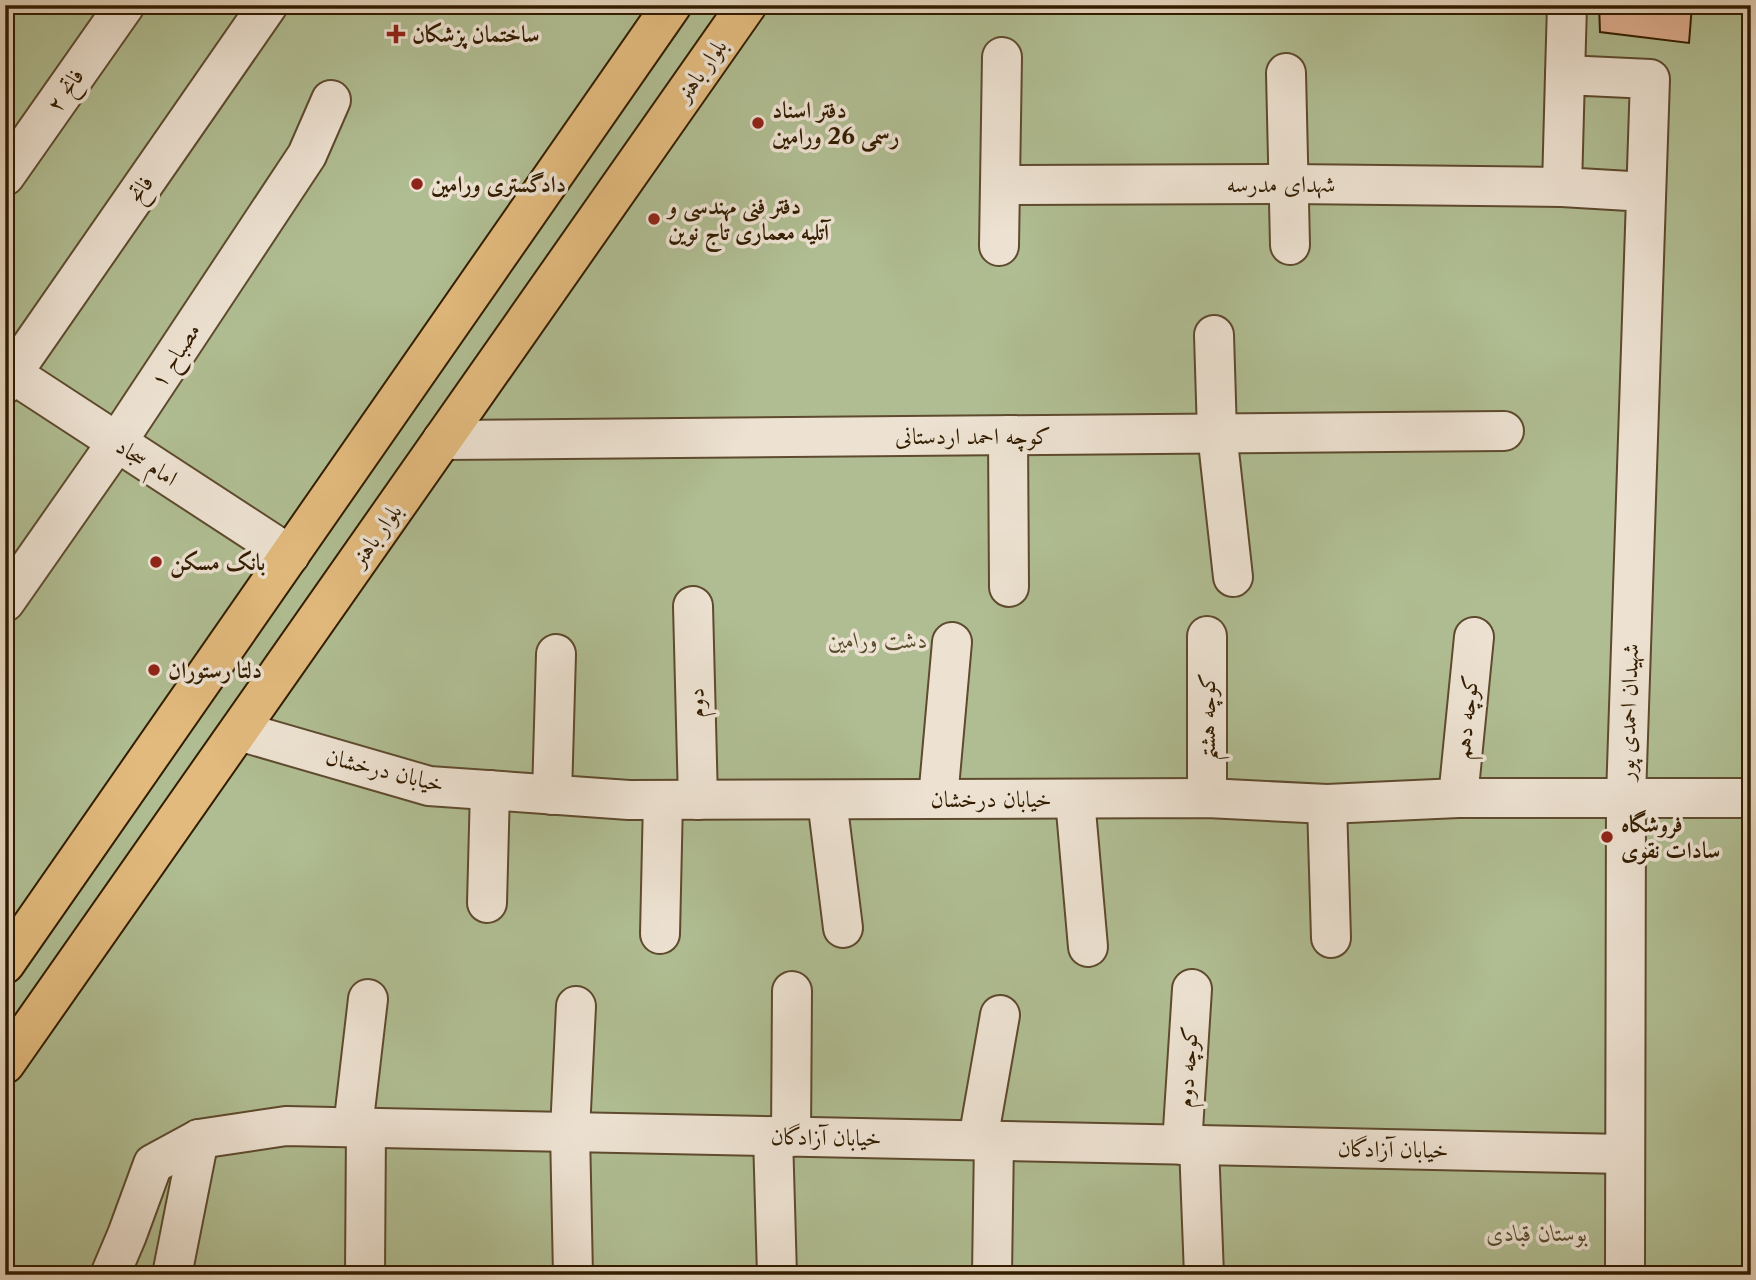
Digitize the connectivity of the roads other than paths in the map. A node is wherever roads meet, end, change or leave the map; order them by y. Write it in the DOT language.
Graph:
graph roads {
  1 [pos="125,5"];
  2 [pos="268,5"];
  3 [pos="672,5"];
  4 [pos="747,5"];
  5 [pos="1567,5"];
  6 [pos="1002,57"];
  7 [pos="1286,73"];
  8 [pos="1565,75"];
  9 [pos="331,100"];
  10 [pos="5,176"];
  11 [pos="1290,184"];
  12 [pos="1000,185"];
  13 [pos="1562,187"];
  14 [pos="1646,192"];
  15 [pos="1290,245"];
  16 [pos="999,246"];
  17 [pos="1214,335"];
  18 [pos="8,375"];
  19 [pos="1504,431"];
  20 [pos="1217,433"];
  21 [pos="1008,435"];
  22 [pos="442,440"];
  23 [pos="117,442"];
  24 [pos="290,555"];
  25 [pos="1233,577"];
  26 [pos="1009,587"];
  27 [pos="5,602"];
  28 [pos="693,606"];
  29 [pos="1207,636"];
  30 [pos="1474,637"];
  31 [pos="952,642"];
  32 [pos="556,654"];
  33 [pos="239,731"];
  34 [pos="490,790"];
  35 [pos="552,795"];
  36 [pos="1626,797"];
  37 [pos="1458,798"];
  38 [pos="1751,798"];
  39 [pos="939,799"];
  40 [pos="1075,799"];
  41 [pos="1207,799"];
  42 [pos="681,800"];
  43 [pos="827,800"];
  44 [pos="1327,804"];
  45 [pos="487,903"];
  46 [pos="843,928"];
  47 [pos="660,934"];
  48 [pos="1331,938"];
  49 [pos="1088,947"];
  50 [pos="7,959"];
  51 [pos="1192,989"];
  52 [pos="792,991"];
  53 [pos="368,999"];
  54 [pos="576,1006"];
  55 [pos="1000,1015"];
  56 [pos="5,1064"];
  57 [pos="359,1128"];
  58 [pos="570,1131"];
  59 [pos="782,1136"];
  60 [pos="199,1139"];
  61 [pos="986,1140"];
  62 [pos="1191,1145"];
  63 [pos="1625,1154"];
  64 [pos="110,1275"];
  65 [pos="172,1275"];
  66 [pos="365,1275"];
  67 [pos="573,1275"];
  68 [pos="777,1275"];
  69 [pos="992,1275"];
  70 [pos="1204,1275"];
  71 [pos="1625,1275"];
  1 -- 10 [label="street, فاتح ۲"];
  2 -- 18 [label="street, فاتح"];
  3 -- 24 [label="main road"];
  4 -- 22 [label="main road, بلوار باهنر"];
  5 -- 8 [label="street"];
  6 -- 12 [label="street"];
  7 -- 11 [label="street"];
  8 -- 13 [label="street"];
  8 -- 14 [label="street, شهیدان احمدی پور"];
  9 -- 23 [label="street, مصباح ۱"];
  11 -- 12 [label="street, شهدای مدرسه"];
  11 -- 13 [label="street, شهدای مدرسه"];
  11 -- 15 [label="street"];
  12 -- 16 [label="street"];
  13 -- 14 [label="street, شهدای مدرسه"];
  14 -- 36 [label="street, شهیدان احمدی پور"];
  17 -- 20 [label="street"];
  18 -- 23 [label="street, امام سجاد"];
  19 -- 20 [label="street, کوچه احمد اردستانی"];
  20 -- 21 [label="street, کوچه احمد اردستانی"];
  20 -- 25 [label="street"];
  21 -- 22 [label="street, کوچه احمد اردستانی"];
  21 -- 26 [label="street"];
  22 -- 33 [label="main road, بلوار باهنر"];
  23 -- 24 [label="street, امام سجاد"];
  23 -- 27 [label="street, مصباح ۱"];
  24 -- 50 [label="main road"];
  28 -- 42 [label="street, دوم"];
  29 -- 41 [label="street, کوچه هشتم"];
  30 -- 37 [label="street, کوچه دهم"];
  31 -- 39 [label="street"];
  32 -- 35 [label="street"];
  33 -- 34 [label="street, خیابان درخشان"];
  33 -- 56 [label="main road, بلوار باهنر"];
  34 -- 35 [label="street, خیابان درخشان"];
  34 -- 45 [label="street"];
  35 -- 42 [label="street, خیابان درخشان"];
  36 -- 37 [label="street, خیابان درخشان"];
  36 -- 38 [label="street, خیابان درخشان"];
  36 -- 63 [label="street, شهیدان احمدی پور"];
  37 -- 44 [label="street, خیابان درخشان"];
  39 -- 40 [label="street, خیابان درخشان"];
  39 -- 43 [label="street, خیابان درخشان"];
  40 -- 41 [label="street, خیابان درخشان"];
  40 -- 49 [label="street"];
  41 -- 44 [label="street, خیابان درخشان"];
  42 -- 43 [label="street, خیابان درخشان"];
  42 -- 47 [label="street, دوم"];
  43 -- 46 [label="street"];
  44 -- 48 [label="street"];
  51 -- 62 [label="street, کوچه دوم"];
  52 -- 59 [label="street"];
  53 -- 57 [label="street"];
  54 -- 58 [label="street"];
  55 -- 61 [label="street"];
  57 -- 58 [label="street, خیابان آزادگان"];
  57 -- 60 [label="street, خیابان آزادگان"];
  57 -- 66 [label="street"];
  58 -- 59 [label="street, خیابان آزادگان"];
  58 -- 67 [label="street"];
  59 -- 61 [label="street, خیابان آزادگان"];
  59 -- 68 [label="street"];
  60 -- 64 [label="street, خیابان آزادگان"];
  60 -- 65 [label="street"];
  61 -- 62 [label="street, خیابان آزادگان"];
  61 -- 69 [label="street"];
  62 -- 63 [label="street, خیابان آزادگان"];
  62 -- 70 [label="street, کوچه دوم"];
  63 -- 71 [label="street, شهیدان احمدی پور"];
}
